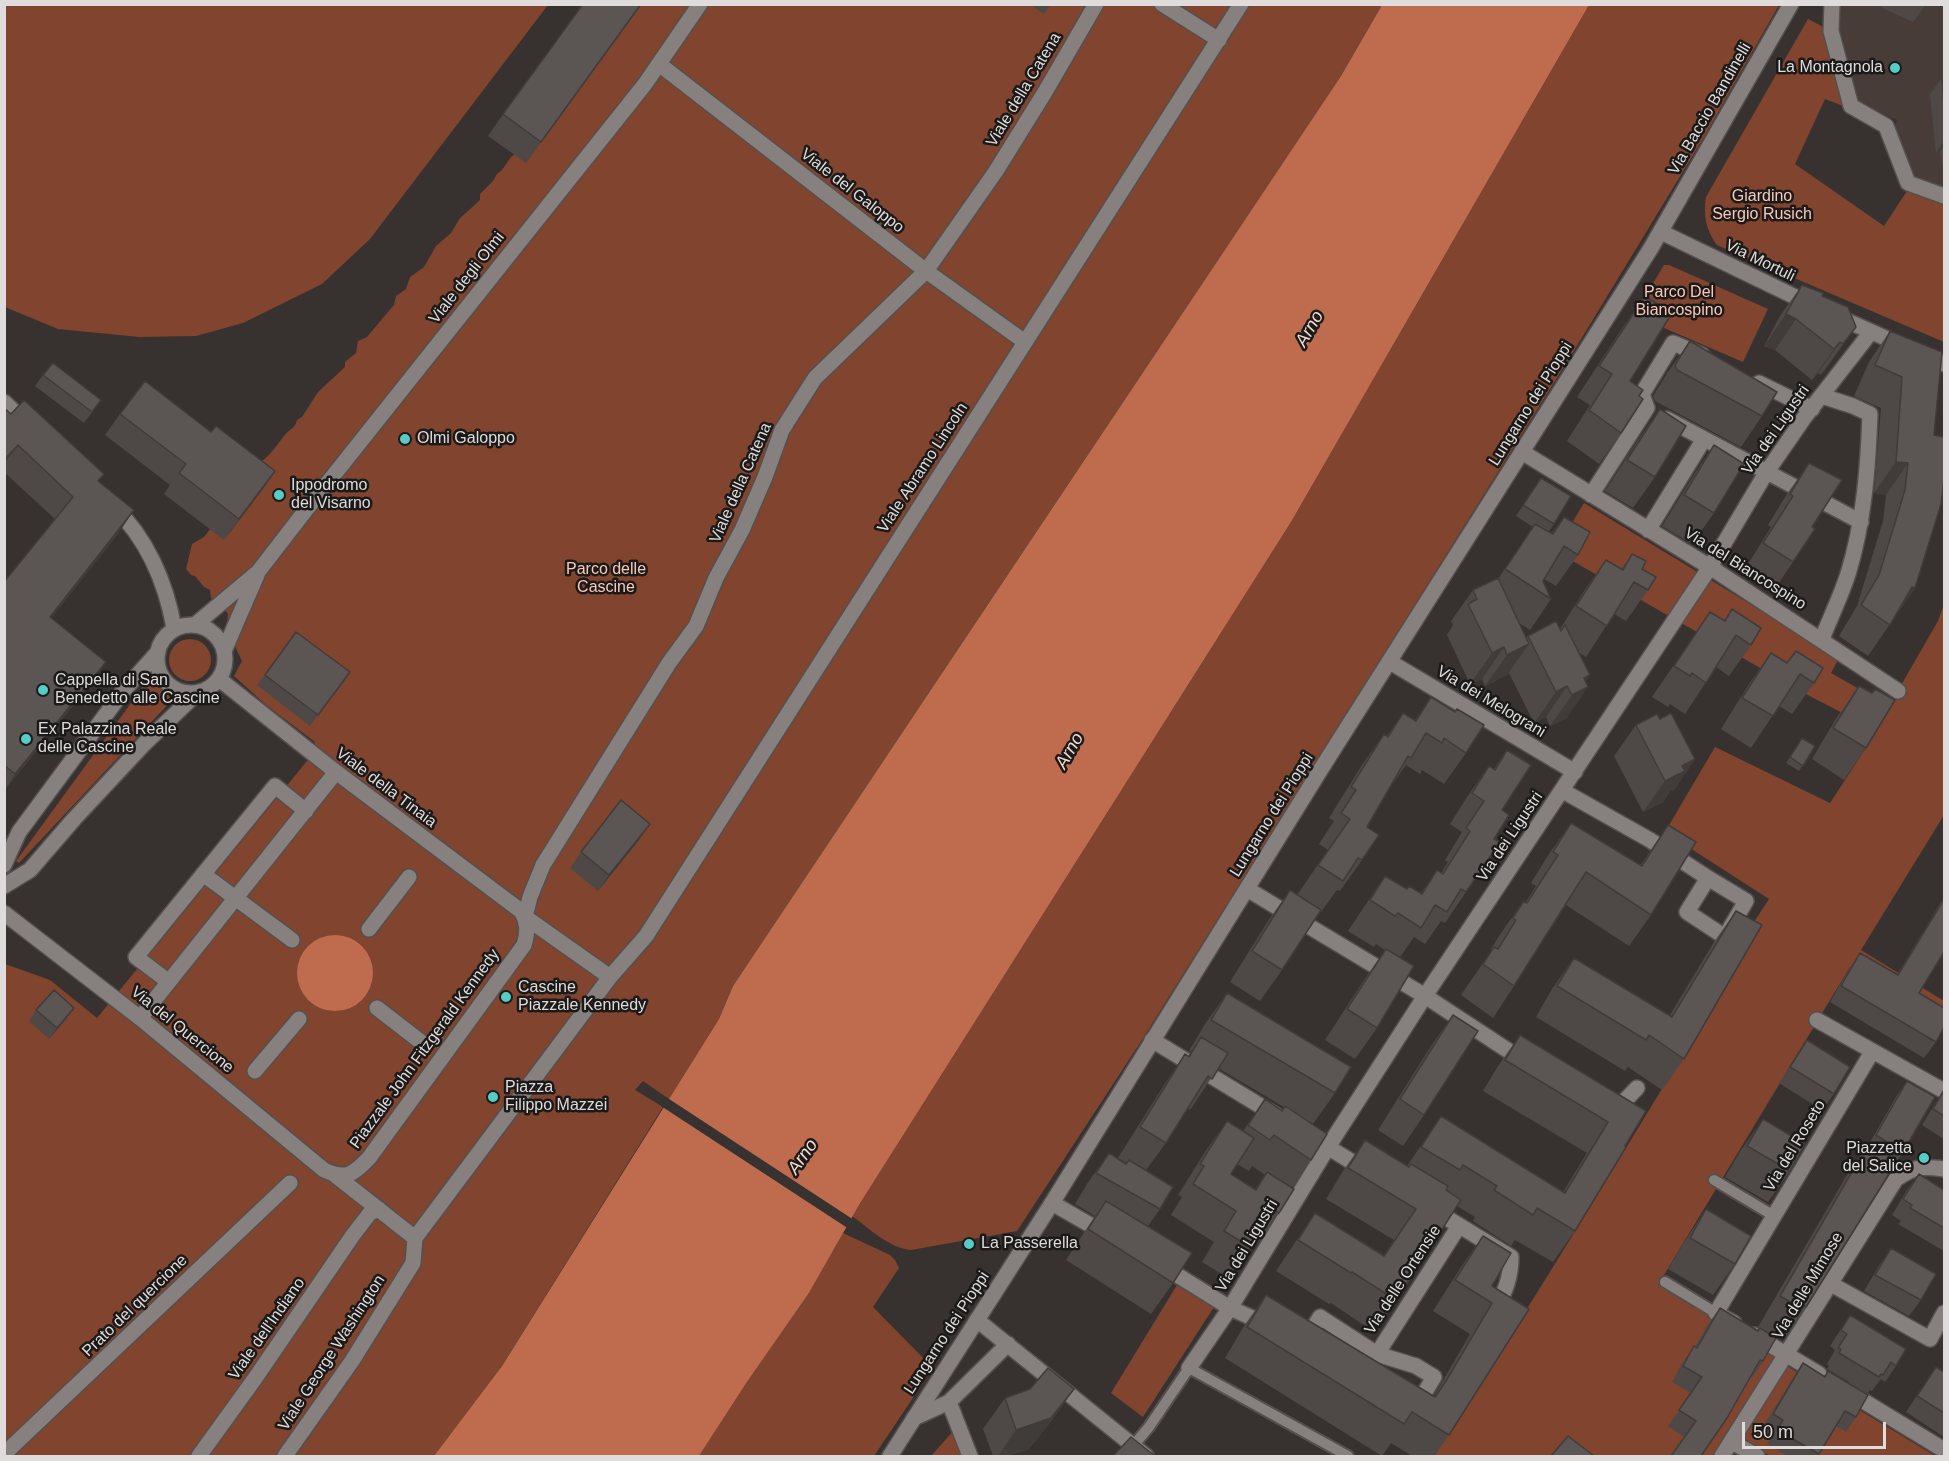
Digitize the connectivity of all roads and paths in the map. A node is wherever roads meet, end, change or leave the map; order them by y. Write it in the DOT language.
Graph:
graph roads {
  1 [pos="700,4"];
  2 [pos="1096,4"];
  3 [pos="1162,4"];
  4 [pos="1241,4"];
  5 [pos="1791,4"];
  6 [pos="1832,4"];
  7 [pos="1219,40"];
  8 [pos="659,64"];
  9 [pos="1944,196"];
  10 [pos="1661,232"];
  11 [pos="926,271"];
  12 [pos="1870,332"];
  13 [pos="1025,342"];
  14 [pos="1720,364"];
  15 [pos="1944,364"];
  16 [pos="1749,378"];
  17 [pos="1822,396"];
  18 [pos="4,402"];
  19 [pos="1647,408"];
  20 [pos="1812,409"];
  21 [pos="39,435"];
  22 [pos="1704,440"];
  23 [pos="1522,453"];
  24 [pos="1766,473"];
  25 [pos="99,493"];
  26 [pos="1591,495"];
  27 [pos="1861,522"];
  28 [pos="1648,530"];
  29 [pos="1710,567"];
  30 [pos="258,572"];
  31 [pos="196,624"];
  32 [pos="174,628"];
  33 [pos="1822,639"];
  34 [pos="224,651"];
  35 [pos="158,652"];
  36 [pos="1390,662"];
  37 [pos="219,679"];
  38 [pos="1898,691"];
  39 [pos="198,692"];
  40 [pos="336,772"];
  41 [pos="1575,772"];
  42 [pos="1563,791"];
  43 [pos="306,811"];
  44 [pos="4,865"];
  45 [pos="203,874"];
  46 [pos="409,877"];
  47 [pos="1708,878"];
  48 [pos="4,886"];
  49 [pos="1247,889"];
  50 [pos="237,898"];
  51 [pos="4,913"];
  52 [pos="526,922"];
  53 [pos="369,929"];
  54 [pos="292,940"];
  55 [pos="610,977"];
  56 [pos="169,982"];
  57 [pos="1425,996"];
  58 [pos="377,1008"];
  59 [pos="140,1018"];
  60 [pos="299,1019"];
  61 [pos="1817,1020"];
  62 [pos="1152,1040"];
  63 [pos="421,1042"];
  64 [pos="1872,1052"];
  65 [pos="255,1071"];
  66 [pos="1541,1072"];
  67 [pos="1943,1086"];
  68 [pos="1637,1088"];
  69 [pos="1601,1109"];
  70 [pos="1288,1123"];
  71 [pos="1308,1135"];
  72 [pos="1328,1147"];
  73 [pos="1944,1169"];
  74 [pos="335,1175"];
  75 [pos="1384,1180"];
  76 [pos="1714,1180"];
  77 [pos="290,1183"];
  78 [pos="1052,1203"];
  79 [pos="1421,1203"];
  80 [pos="379,1209"];
  81 [pos="1774,1216"];
  82 [pos="1460,1226"];
  83 [pos="415,1238"];
  84 [pos="1123,1244"];
  85 [pos="1143,1255"];
  86 [pos="1665,1282"];
  87 [pos="1831,1284"];
  88 [pos="1230,1308"];
  89 [pos="1496,1309"];
  90 [pos="1716,1313"];
  91 [pos="1944,1313"];
  92 [pos="977,1320"];
  93 [pos="1295,1334"];
  94 [pos="1008,1344"];
  95 [pos="1377,1354"];
  96 [pos="1787,1354"];
  97 [pos="1189,1368"];
  98 [pos="949,1402"];
  99 [pos="914,1418"];
  100 [pos="1732,1442"];
  101 [pos="1133,1446"];
  102 [pos="1944,1450"];
  103 [pos="4,1454"];
  104 [pos="199,1456"];
  105 [pos="285,1456"];
  106 [pos="890,1456"];
  107 [pos="970,1456"];
  108 [pos="1146,1456"];
  109 [pos="1348,1456"];
  110 [pos="1722,1456"];
  111 [pos="1757,1456"];
  1 -- 8 [label="street, Viale degli Olmi"];
  2 -- 11 [label="street, Viale della Catena"];
  3 -- 7 [label="street"];
  4 -- 7 [label="street, Viale Abramo Lincoln"];
  5 -- 10 [label="street, Via Baccio Bandinelli"];
  6 -- 9 [label="street"];
  7 -- 13 [label="street, Viale Abramo Lincoln"];
  8 -- 11 [label="street, Viale del Galoppo"];
  8 -- 30 [label="street, Viale degli Olmi"];
  10 -- 12 [label="street, Via Mortuli"];
  10 -- 23 [label="street, Lungarno dei Pioppi"];
  11 -- 13 [label="street, Viale del Galoppo"];
  11 -- 52 [label="street, Viale della Catena"];
  12 -- 15 [label="street, Via Mortuli"];
  12 -- 17 [label="street, Via dei Ligustri"];
  13 -- 55 [label="street, Viale Abramo Lincoln"];
  14 -- 19 [label="street"];
  16 -- 20 [label="street"];
  17 -- 20 [label="street, Via dei Ligustri"];
  17 -- 27 [label="street"];
  18 -- 21 [label="street"];
  19 -- 22 [label="street"];
  19 -- 26 [label="street"];
  20 -- 24 [label="street, Via dei Ligustri"];
  22 -- 24 [label="street"];
  22 -- 28 [label="street"];
  23 -- 26 [label="street, Via del Biancospino"];
  23 -- 36 [label="street, Lungarno dei Pioppi"];
  24 -- 27 [label="street"];
  24 -- 29 [label="street, Via dei Ligustri"];
  25 -- 32 [label="street"];
  26 -- 28 [label="street, Via del Biancospino"];
  27 -- 33 [label="street"];
  28 -- 29 [label="street, Via del Biancospino"];
  29 -- 33 [label="street, Via del Biancospino"];
  29 -- 41 [label="street, Via dei Ligustri"];
  30 -- 31 [label="street, Viale degli Olmi"];
  30 -- 34 [label="street, Viale degli Olmi"];
  31 -- 32 [label="street"];
  31 -- 34 [label="street"];
  32 -- 35 [label="street"];
  33 -- 38 [label="street, Via del Biancospino"];
  34 -- 37 [label="street"];
  35 -- 39 [label="street"];
  35 -- 44 [label="street"];
  36 -- 41 [label="street, Via dei Melograni"];
  36 -- 49 [label="street, Lungarno dei Pioppi"];
  37 -- 39 [label="street"];
  37 -- 40 [label="street, Viale della Tinaia"];
  39 -- 48 [label="street"];
  40 -- 43 [label="street"];
  40 -- 52 [label="street, Viale della Tinaia"];
  41 -- 42 [label="street, Via dei Ligustri"];
  42 -- 47 [label="street"];
  42 -- 57 [label="street, Via dei Ligustri"];
  43 -- 45 [label="street"];
  43 -- 50 [label="street"];
  45 -- 50 [label="street"];
  45 -- 56 [label="street"];
  46 -- 53 [label="street"];
  49 -- 57 [label="street"];
  49 -- 62 [label="street, Lungarno dei Pioppi"];
  50 -- 54 [label="street"];
  50 -- 56 [label="street"];
  51 -- 59 [label="street, Via del Quercione"];
  52 -- 55 [label="street"];
  52 -- 74 [label="street, Piazzale John Fitzgerald Kennedy"];
  55 -- 83 [label="street"];
  56 -- 59 [label="street"];
  57 -- 66 [label="street"];
  57 -- 72 [label="street, Via dei Ligustri"];
  58 -- 63 [label="street, Piazzale John Fitzgerald Kennedy"];
  59 -- 74 [label="street, Via del Quercione"];
  60 -- 65 [label="street"];
  61 -- 64 [label="street"];
  62 -- 70 [label="street"];
  62 -- 78 [label="street, Lungarno dei Pioppi"];
  64 -- 67 [label="street"];
  64 -- 81 [label="street, Via del Roseto"];
  68 -- 69 [label="street"];
  71 -- 72 [label="street"];
  72 -- 75 [label="street"];
  72 -- 88 [label="street, Via dei Ligustri"];
  73 -- 87 [label="street, Via delle Mimose"];
  74 -- 80 [label="street"];
  76 -- 81 [label="lane"];
  77 -- 103 [label="street, Prato del quercione"];
  78 -- 84 [label="street"];
  78 -- 92 [label="street, Lungarno dei Pioppi"];
  79 -- 82 [label="street, Via delle Ortensie"];
  80 -- 83 [label="street"];
  80 -- 104 [label="street, Viale dell'Indiano"];
  81 -- 90 [label="street, Via del Roseto"];
  82 -- 89 [label="street, Via delle Ortensie"];
  82 -- 95 [label="street, Via delle Ortensie"];
  83 -- 105 [label="street, Viale George Washington"];
  85 -- 88 [label="street, Via delle Ortensie"];
  86 -- 90 [label="lane"];
  87 -- 91 [label="street"];
  87 -- 96 [label="street, Via delle Mimose"];
  88 -- 93 [label="street, Via delle Ortensie"];
  88 -- 97 [label="street, Via dei Ligustri"];
  90 -- 96 [label="street"];
  92 -- 94 [label="street"];
  92 -- 99 [label="street, Lungarno dei Pioppi"];
  93 -- 95 [label="street, Via delle Ortensie"];
  93 -- 95 [label="street, Via delle Ortensie"];
  94 -- 98 [label="street, Lungarno dei Pioppi"];
  94 -- 101 [label="street"];
  96 -- 100 [label="street, Via delle Mimose"];
  96 -- 102 [label="street"];
  97 -- 101 [label="lane"];
  97 -- 109 [label="lane"];
  98 -- 99 [label="street, Lungarno dei Pioppi"];
  98 -- 107 [label="street"];
  99 -- 106 [label="street, Lungarno dei Pioppi"];
  100 -- 110 [label="street, Via delle Mimose"];
  100 -- 111 [label="street"];
  101 -- 108 [label="street"];
}
